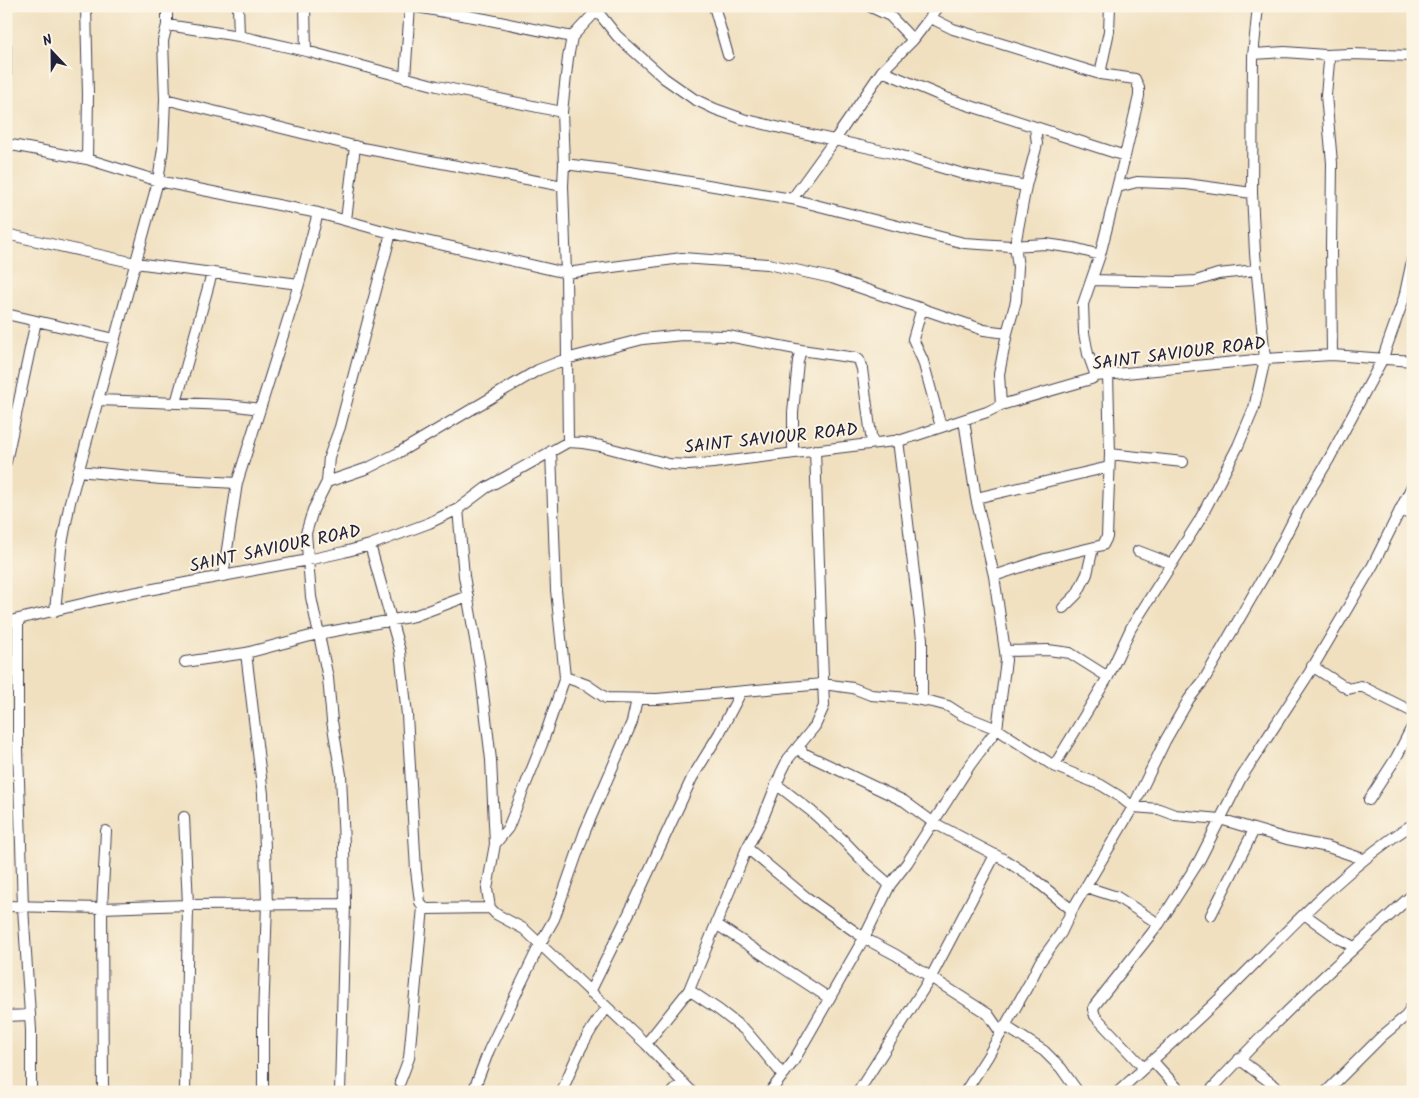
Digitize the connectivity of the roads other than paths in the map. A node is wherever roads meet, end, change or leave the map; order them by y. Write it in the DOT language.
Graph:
graph roads {
  1 [pos="86,6"];
  2 [pos="167,6"];
  3 [pos="238,6"];
  4 [pos="306,6"];
  5 [pos="411,6"];
  6 [pos="714,6"];
  7 [pos="869,6"];
  8 [pos="939,6"];
  9 [pos="1110,6"];
  10 [pos="1258,6"];
  11 [pos="599,8"];
  12 [pos="931,18"];
  13 [pos="167,24"];
  14 [pos="239,36"];
  15 [pos="572,37"];
  16 [pos="913,40"];
  17 [pos="6,46"];
  18 [pos="306,51"];
  19 [pos="1253,54"];
  20 [pos="728,55"];
  21 [pos="1325,56"];
  22 [pos="1413,56"];
  23 [pos="882,71"];
  24 [pos="1100,74"];
  25 [pos="405,78"];
  26 [pos="165,100"];
  27 [pos="6,111"];
  28 [pos="562,112"];
  29 [pos="1035,127"];
  30 [pos="834,141"];
  31 [pos="6,144"];
  32 [pos="355,146"];
  33 [pos="1126,156"];
  34 [pos="87,159"];
  35 [pos="564,164"];
  36 [pos="158,181"];
  37 [pos="563,186"];
  38 [pos="1026,186"];
  39 [pos="1118,187"];
  40 [pos="1252,193"];
  41 [pos="792,199"];
  42 [pos="318,212"];
  43 [pos="346,220"];
  44 [pos="391,233"];
  45 [pos="6,234"];
  46 [pos="1016,245"];
  47 [pos="1100,255"];
  48 [pos="1413,256"];
  49 [pos="135,263"];
  50 [pos="1256,270"];
  51 [pos="212,273"];
  52 [pos="566,273"];
  53 [pos="1410,278"];
  54 [pos="1092,280"];
  55 [pos="299,284"];
  56 [pos="922,308"];
  57 [pos="6,314"];
  58 [pos="36,321"];
  59 [pos="1007,333"];
  60 [pos="115,339"];
  61 [pos="801,350"];
  62 [pos="1332,355"];
  63 [pos="566,359"];
  64 [pos="1265,359"];
  65 [pos="1382,360"];
  66 [pos="1413,361"];
  67 [pos="1108,374"];
  68 [pos="1096,376"];
  69 [pos="99,400"];
  70 [pos="176,403"];
  71 [pos="1001,405"];
  72 [pos="260,409"];
  73 [pos="964,420"];
  74 [pos="941,427"];
  75 [pos="898,440"];
  76 [pos="568,442"];
  77 [pos="872,443"];
  78 [pos="815,450"];
  79 [pos="551,451"];
  80 [pos="793,452"];
  81 [pos="1110,454"];
  82 [pos="6,462"];
  83 [pos="1183,462"];
  84 [pos="1109,467"];
  85 [pos="78,471"];
  86 [pos="327,482"];
  87 [pos="237,483"];
  88 [pos="1413,484"];
  89 [pos="976,498"];
  90 [pos="458,509"];
  91 [pos="1400,509"];
  92 [pos="1413,516"];
  93 [pos="370,545"];
  94 [pos="1093,548"];
  95 [pos="1138,551"];
  96 [pos="308,560"];
  97 [pos="1172,564"];
  98 [pos="223,576"];
  99 [pos="994,576"];
  100 [pos="468,596"];
  101 [pos="1063,608"];
  102 [pos="55,611"];
  103 [pos="18,620"];
  104 [pos="393,621"];
  105 [pos="6,622"];
  106 [pos="318,634"];
  107 [pos="1005,650"];
  108 [pos="246,653"];
  109 [pos="186,662"];
  110 [pos="1312,666"];
  111 [pos="565,677"];
  112 [pos="1108,677"];
  113 [pos="824,684"];
  114 [pos="741,692"];
  115 [pos="637,699"];
  116 [pos="922,700"];
  117 [pos="1413,712"];
  118 [pos="1413,725"];
  119 [pos="997,729"];
  120 [pos="799,745"];
  121 [pos="1054,766"];
  122 [pos="776,784"];
  123 [pos="1369,800"];
  124 [pos="1133,807"];
  125 [pos="184,817"];
  126 [pos="1220,819"];
  127 [pos="934,823"];
  128 [pos="1254,830"];
  129 [pos="1410,830"];
  130 [pos="106,831"];
  131 [pos="495,844"];
  132 [pos="747,848"];
  133 [pos="995,855"];
  134 [pos="1363,859"];
  135 [pos="890,885"];
  136 [pos="1086,887"];
  137 [pos="1413,894"];
  138 [pos="267,904"];
  139 [pos="345,904"];
  140 [pos="188,905"];
  141 [pos="6,906"];
  142 [pos="423,906"];
  143 [pos="23,907"];
  144 [pos="102,908"];
  145 [pos="490,908"];
  146 [pos="1072,910"];
  147 [pos="1304,914"];
  148 [pos="1211,915"];
  149 [pos="716,924"];
  150 [pos="1159,924"];
  151 [pos="864,938"];
  152 [pos="540,944"];
  153 [pos="1354,947"];
  154 [pos="931,977"];
  155 [pos="689,990"];
  156 [pos="590,992"];
  157 [pos="829,998"];
  158 [pos="1413,1004"];
  159 [pos="607,1008"];
  160 [pos="30,1015"];
  161 [pos="6,1016"];
  162 [pos="1003,1029"];
  163 [pos="646,1044"];
  164 [pos="1239,1059"];
  165 [pos="1148,1064"];
  166 [pos="783,1075"];
  167 [pos="400,1082"];
  168 [pos="682,1083"];
  169 [pos="32,1092"];
  170 [pos="103,1092"];
  171 [pos="185,1092"];
  172 [pos="263,1092"];
  173 [pos="340,1092"];
  174 [pos="473,1092"];
  175 [pos="562,1092"];
  176 [pos="673,1092"];
  177 [pos="692,1092"];
  178 [pos="770,1092"];
  179 [pos="858,1092"];
  180 [pos="965,1092"];
  181 [pos="1078,1092"];
  182 [pos="1118,1092"];
  183 [pos="1181,1092"];
  184 [pos="1209,1092"];
  185 [pos="1283,1092"];
  186 [pos="1326,1092"];
  1 -- 34 [label="street"];
  2 -- 13 [label="street"];
  3 -- 14 [label="street"];
  4 -- 18 [label="street"];
  5 -- 15 [label="street"];
  5 -- 25 [label="street"];
  6 -- 20 [label="street"];
  7 -- 16 [label="street"];
  8 -- 12 [label="street"];
  9 -- 24 [label="street"];
  10 -- 19 [label="street"];
  11 -- 15 [label="street"];
  11 -- 30 [label="street"];
  12 -- 16 [label="street"];
  12 -- 24 [label="street"];
  13 -- 14 [label="street"];
  13 -- 26 [label="street"];
  14 -- 18 [label="street"];
  15 -- 28 [label="street"];
  16 -- 23 [label="street"];
  17 -- 27 [label="street"];
  18 -- 25 [label="street"];
  19 -- 21 [label="street"];
  19 -- 40 [label="street"];
  21 -- 22 [label="street"];
  21 -- 62 [label="street"];
  23 -- 29 [label="street"];
  23 -- 30 [label="street"];
  24 -- 33 [label="street"];
  25 -- 28 [label="street"];
  26 -- 32 [label="street"];
  26 -- 36 [label="street"];
  28 -- 35 [label="street"];
  29 -- 33 [label="street"];
  29 -- 38 [label="street"];
  30 -- 38 [label="street"];
  30 -- 41 [label="street"];
  31 -- 34 [label="street"];
  32 -- 37 [label="street"];
  32 -- 43 [label="street"];
  33 -- 39 [label="street"];
  34 -- 36 [label="street"];
  35 -- 37 [label="street"];
  35 -- 41 [label="street"];
  36 -- 42 [label="street"];
  36 -- 49 [label="street"];
  37 -- 52 [label="street"];
  38 -- 46 [label="street"];
  39 -- 40 [label="street"];
  39 -- 47 [label="street"];
  40 -- 50 [label="street"];
  41 -- 46 [label="street"];
  42 -- 43 [label="street"];
  42 -- 55 [label="street"];
  43 -- 44 [label="street"];
  44 -- 52 [label="street"];
  44 -- 86 [label="street"];
  45 -- 49 [label="street"];
  46 -- 47 [label="street"];
  46 -- 59 [label="street"];
  47 -- 54 [label="street"];
  48 -- 53 [label="street"];
  49 -- 51 [label="street"];
  49 -- 60 [label="street"];
  50 -- 54 [label="street"];
  50 -- 64 [label="street"];
  51 -- 55 [label="street"];
  51 -- 70 [label="street"];
  52 -- 56 [label="street"];
  52 -- 63 [label="street"];
  53 -- 65 [label="street"];
  54 -- 68 [label="street"];
  55 -- 72 [label="street"];
  56 -- 59 [label="street"];
  56 -- 74 [label="street"];
  57 -- 58 [label="street"];
  58 -- 60 [label="street"];
  58 -- 82 [label="street"];
  59 -- 71 [label="street"];
  60 -- 69 [label="street"];
  61 -- 63 [label="street"];
  61 -- 77 [label="street"];
  61 -- 80 [label="street"];
  62 -- 64 [label="street, SAINT SAVIOUR ROAD"];
  62 -- 65 [label="street, SAINT SAVIOUR ROAD"];
  63 -- 76 [label="street"];
  63 -- 86 [label="street"];
  64 -- 67 [label="street, SAINT SAVIOUR ROAD"];
  64 -- 97 [label="street"];
  65 -- 66 [label="street, SAINT SAVIOUR ROAD"];
  65 -- 124 [label="street"];
  67 -- 68 [label="street, SAINT SAVIOUR ROAD"];
  67 -- 81 [label="street"];
  68 -- 71 [label="street, SAINT SAVIOUR ROAD"];
  69 -- 70 [label="street"];
  69 -- 85 [label="street"];
  70 -- 72 [label="street"];
  71 -- 73 [label="street, SAINT SAVIOUR ROAD"];
  72 -- 87 [label="street"];
  73 -- 74 [label="street, SAINT SAVIOUR ROAD"];
  73 -- 89 [label="street"];
  74 -- 75 [label="street, SAINT SAVIOUR ROAD"];
  75 -- 77 [label="street, SAINT SAVIOUR ROAD"];
  75 -- 116 [label="street"];
  76 -- 79 [label="street, SAINT SAVIOUR ROAD"];
  76 -- 80 [label="street, SAINT SAVIOUR ROAD"];
  77 -- 78 [label="street, SAINT SAVIOUR ROAD"];
  78 -- 80 [label="street, SAINT SAVIOUR ROAD"];
  78 -- 113 [label="street"];
  79 -- 90 [label="street, SAINT SAVIOUR ROAD"];
  79 -- 111 [label="street"];
  81 -- 83 [label="street"];
  81 -- 84 [label="street"];
  84 -- 89 [label="street"];
  84 -- 94 [label="street"];
  85 -- 87 [label="street"];
  85 -- 102 [label="street"];
  86 -- 96 [label="street"];
  87 -- 98 [label="street"];
  88 -- 91 [label="street"];
  89 -- 99 [label="street"];
  90 -- 93 [label="street, SAINT SAVIOUR ROAD"];
  90 -- 100 [label="street"];
  91 -- 92 [label="street"];
  91 -- 110 [label="street"];
  93 -- 96 [label="street, SAINT SAVIOUR ROAD"];
  93 -- 104 [label="street"];
  94 -- 99 [label="street"];
  94 -- 101 [label="street"];
  95 -- 97 [label="street"];
  96 -- 98 [label="street, SAINT SAVIOUR ROAD"];
  96 -- 106 [label="street"];
  97 -- 112 [label="street"];
  98 -- 102 [label="street, SAINT SAVIOUR ROAD"];
  99 -- 107 [label="street"];
  100 -- 104 [label="street"];
  100 -- 131 [label="street"];
  102 -- 103 [label="street, SAINT SAVIOUR ROAD"];
  103 -- 105 [label="street, SAINT SAVIOUR ROAD"];
  103 -- 143 [label="street"];
  104 -- 106 [label="street"];
  104 -- 142 [label="street"];
  106 -- 108 [label="street"];
  106 -- 139 [label="street"];
  107 -- 112 [label="street"];
  107 -- 119 [label="street"];
  108 -- 109 [label="street"];
  108 -- 138 [label="street"];
  110 -- 117 [label="street"];
  110 -- 126 [label="street"];
  111 -- 115 [label="street"];
  111 -- 131 [label="street"];
  112 -- 121 [label="street"];
  113 -- 114 [label="street"];
  113 -- 116 [label="street"];
  113 -- 120 [label="street"];
  114 -- 115 [label="street"];
  114 -- 156 [label="street"];
  115 -- 152 [label="street"];
  116 -- 119 [label="street"];
  118 -- 123 [label="street"];
  119 -- 121 [label="street"];
  119 -- 127 [label="street"];
  120 -- 122 [label="street"];
  120 -- 127 [label="street"];
  121 -- 124 [label="street"];
  122 -- 132 [label="street"];
  122 -- 135 [label="street"];
  124 -- 126 [label="street"];
  124 -- 136 [label="street"];
  125 -- 140 [label="street"];
  126 -- 128 [label="street"];
  126 -- 150 [label="street"];
  127 -- 133 [label="street"];
  127 -- 135 [label="street"];
  128 -- 134 [label="street"];
  128 -- 148 [label="street"];
  129 -- 134 [label="street"];
  130 -- 144 [label="street"];
  131 -- 145 [label="street"];
  132 -- 149 [label="street"];
  132 -- 151 [label="street"];
  133 -- 146 [label="street"];
  133 -- 154 [label="street"];
  134 -- 147 [label="street"];
  135 -- 151 [label="street"];
  136 -- 146 [label="street"];
  136 -- 150 [label="street"];
  137 -- 153 [label="street"];
  138 -- 139 [label="street"];
  138 -- 140 [label="street"];
  138 -- 172 [label="street"];
  139 -- 173 [label="street"];
  140 -- 144 [label="street"];
  140 -- 171 [label="street"];
  141 -- 143 [label="street"];
  142 -- 145 [label="street"];
  142 -- 167 [label="street"];
  143 -- 144 [label="street"];
  143 -- 160 [label="street"];
  144 -- 170 [label="street"];
  145 -- 152 [label="street"];
  146 -- 162 [label="street"];
  147 -- 153 [label="street"];
  147 -- 165 [label="street"];
  149 -- 155 [label="street"];
  149 -- 157 [label="street"];
  150 -- 165 [label="street"];
  151 -- 154 [label="street"];
  151 -- 157 [label="street"];
  152 -- 156 [label="street"];
  152 -- 174 [label="street"];
  153 -- 164 [label="street"];
  154 -- 162 [label="street"];
  154 -- 179 [label="street"];
  155 -- 163 [label="street"];
  155 -- 166 [label="street"];
  156 -- 159 [label="street"];
  157 -- 166 [label="street"];
  158 -- 186 [label="street"];
  159 -- 163 [label="street"];
  159 -- 175 [label="street"];
  160 -- 161 [label="street"];
  160 -- 169 [label="street"];
  162 -- 180 [label="street"];
  162 -- 181 [label="street"];
  163 -- 168 [label="street"];
  164 -- 184 [label="street"];
  164 -- 185 [label="street"];
  165 -- 182 [label="street"];
  165 -- 183 [label="street"];
  166 -- 178 [label="street"];
  168 -- 176 [label="street"];
  168 -- 177 [label="street"];
}
